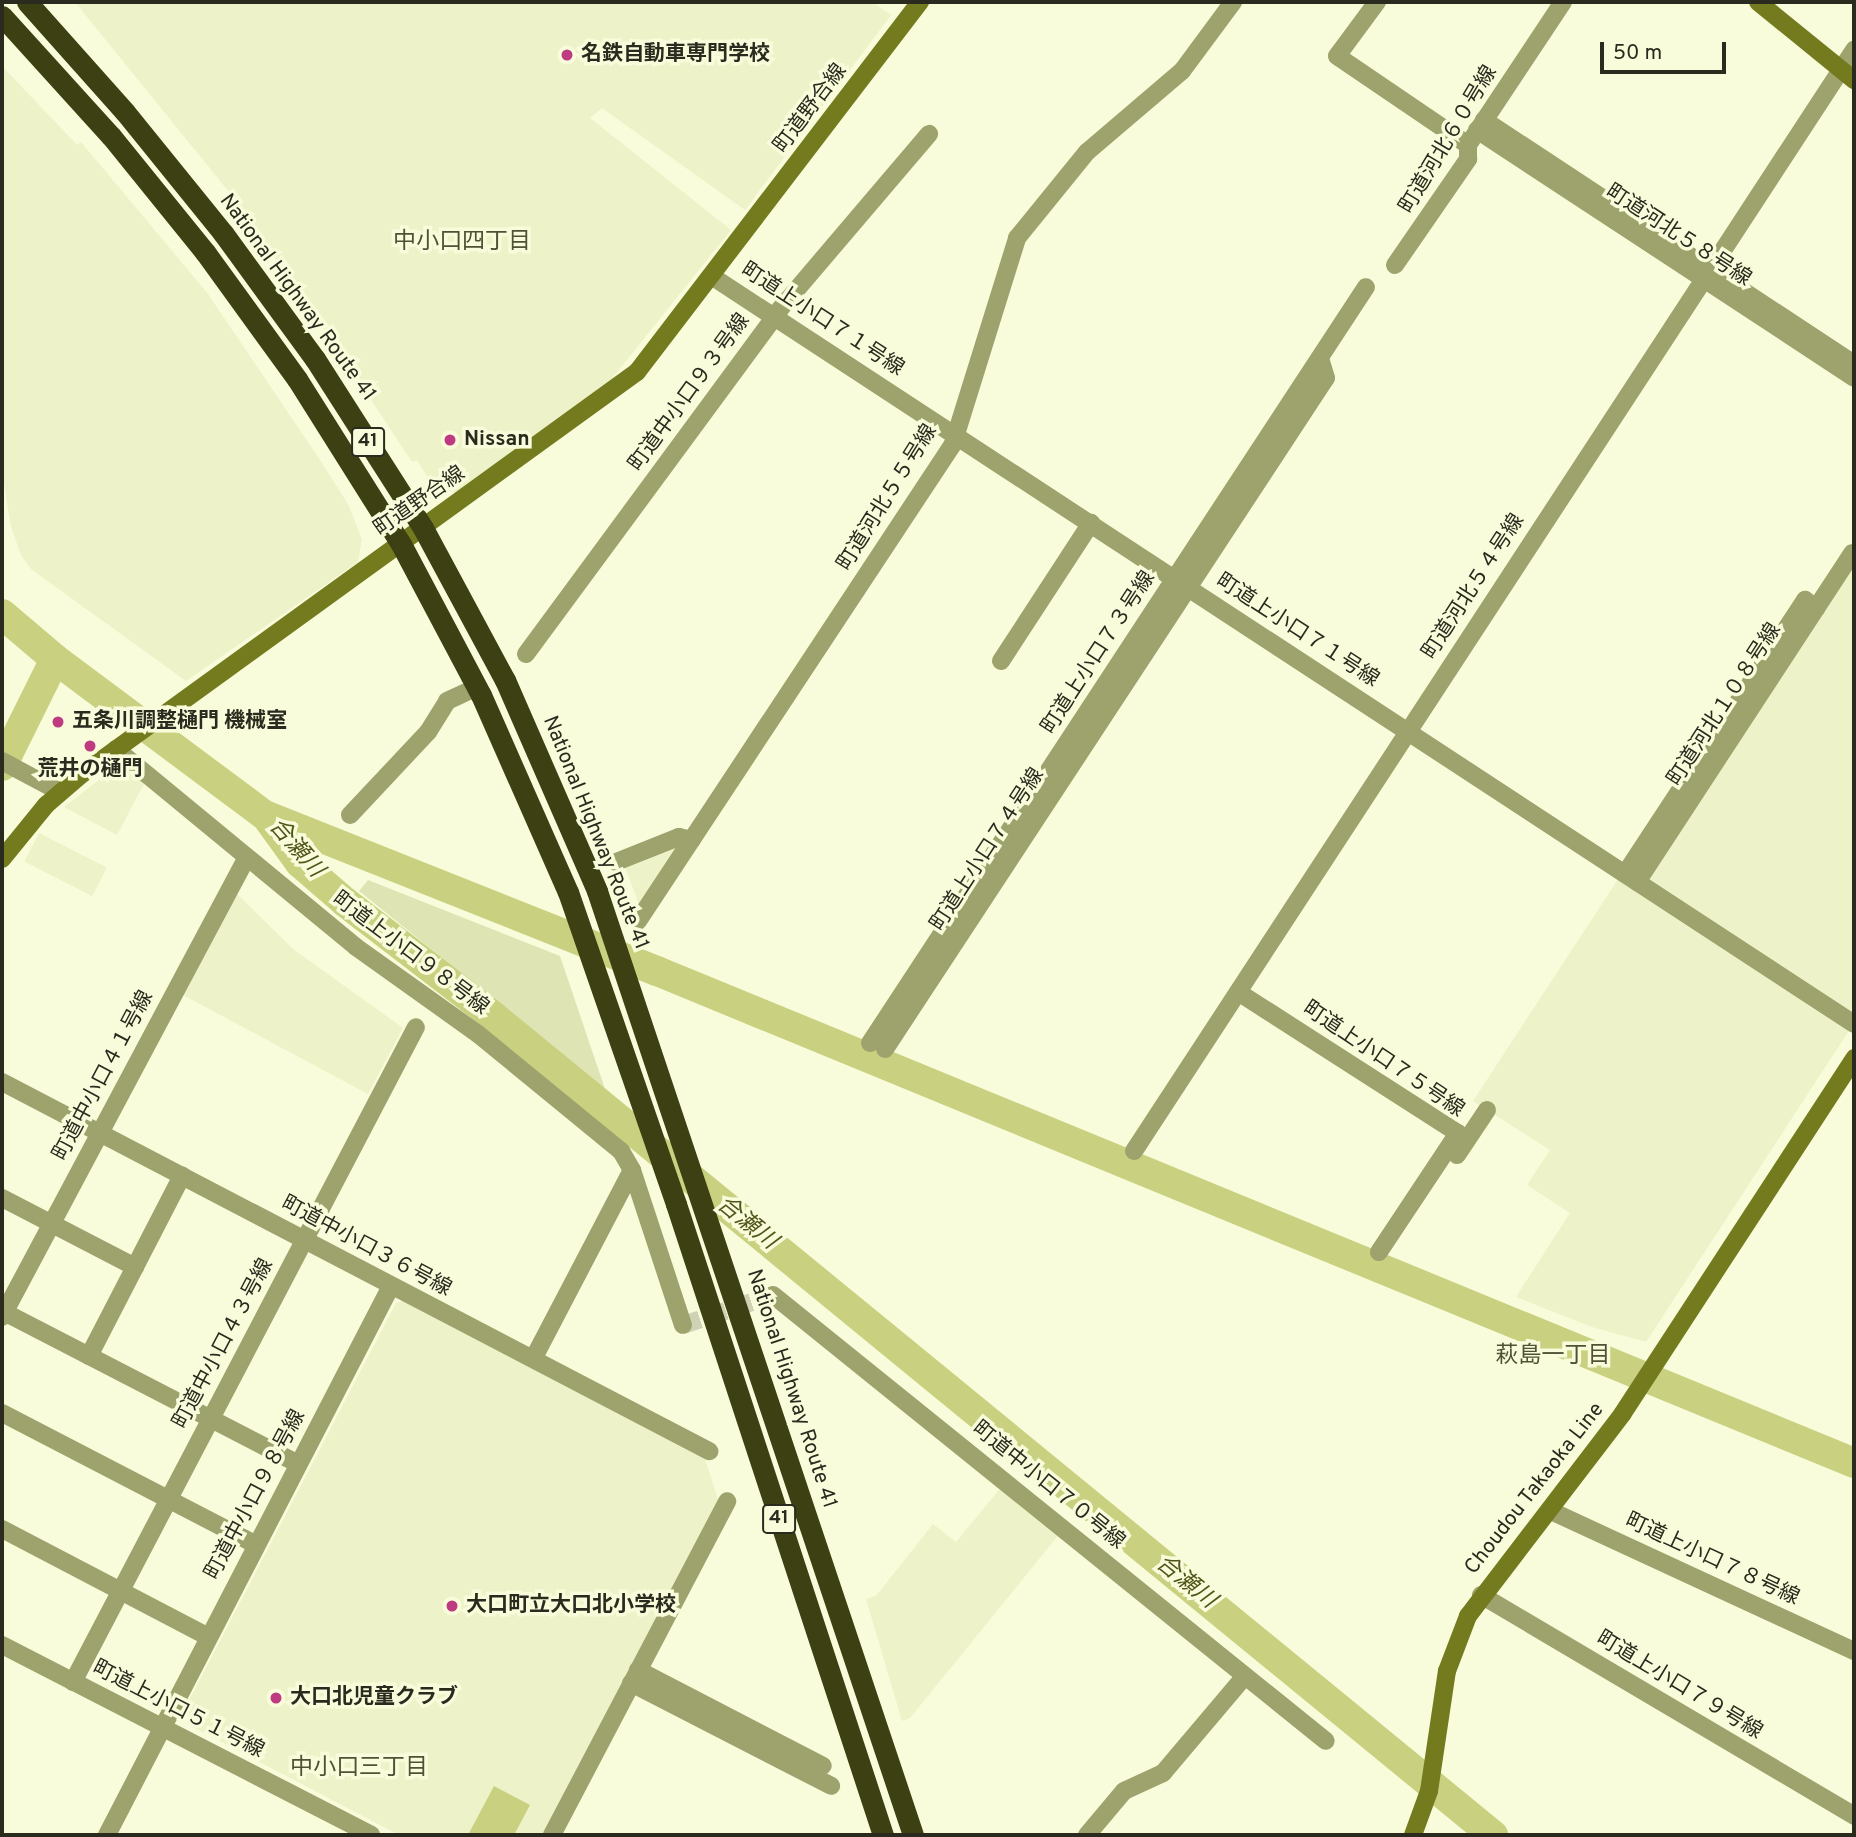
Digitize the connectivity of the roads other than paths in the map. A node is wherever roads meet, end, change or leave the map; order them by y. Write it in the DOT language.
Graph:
graph roads {
  1 [pos="27,2"];
  2 [pos="920,2"];
  3 [pos="1233,2"];
  4 [pos="1563,2"];
  5 [pos="1758,2"];
  6 [pos="1374,3"];
  7 [pos="2,16"];
  8 [pos="1854,50"];
  9 [pos="1848,75"];
  10 [pos="1477,132"];
  11 [pos="929,135"];
  12 [pos="1395,265"];
  13 [pos="1706,274"];
  14 [pos="713,277"];
  15 [pos="1366,287"];
  16 [pos="775,316"];
  17 [pos="1854,364"];
  18 [pos="1854,378"];
  19 [pos="956,435"];
  20 [pos="1091,523"];
  21 [pos="423,527"];
  22 [pos="401,544"];
  23 [pos="1852,553"];
  24 [pos="1182,583"];
  25 [pos="526,654"];
  26 [pos="1001,661"];
  27 [pos="477,687"];
  28 [pos="1407,731"];
  29 [pos="117,748"];
  30 [pos="2,761"];
  31 [pos="60,792"];
  32 [pos="350,814"];
  33 [pos="692,840"];
  34 [pos="247,857"];
  35 [pos="2,859"];
  36 [pos="616,862"];
  37 [pos="1631,878"];
  38 [pos="638,921"];
  39 [pos="1238,992"];
  40 [pos="1854,1024"];
  41 [pos="416,1027"];
  42 [pos="878,1046"];
  43 [pos="1854,1058"];
  44 [pos="2,1082"];
  45 [pos="1487,1110"];
  46 [pos="101,1134"];
  47 [pos="1134,1152"];
  48 [pos="182,1176"];
  49 [pos="626,1181"];
  50 [pos="2,1198"];
  51 [pos="51,1224"];
  52 [pos="304,1240"];
  53 [pos="135,1268"];
  54 [pos="391,1286"];
  55 [pos="773,1294"];
  56 [pos="3,1314"];
  57 [pos="682,1325"];
  58 [pos="89,1356"];
  59 [pos="533,1359"];
  60 [pos="2,1413"];
  61 [pos="211,1419"];
  62 [pos="709,1451"];
  63 [pos="298,1464"];
  64 [pos="169,1499"];
  65 [pos="727,1501"];
  66 [pos="1551,1511"];
  67 [pos="2,1529"];
  68 [pos="255,1544"];
  69 [pos="121,1591"];
  70 [pos="1481,1595"];
  71 [pos="207,1636"];
  72 [pos="2,1645"];
  73 [pos="1854,1650"];
  74 [pos="635,1677"];
  75 [pos="1244,1677"];
  76 [pos="72,1682"];
  77 [pos="164,1727"];
  78 [pos="1326,1741"];
  79 [pos="824,1766"];
  80 [pos="831,1786"];
  81 [pos="1854,1816"];
  82 [pos="107,1835"];
  83 [pos="371,1835"];
  84 [pos="552,1835"];
  85 [pos="883,1835"];
  86 [pos="913,1835"];
  87 [pos="1087,1835"];
  88 [pos="1413,1835"];
  1 -- 21 [label="highway, National Highway Route 41 / 41"];
  2 -- 14 [label="street, 町道野合線"];
  3 -- 19 [label="street, 町道河北５５号線"];
  4 -- 10 [label="street, 町道河北６０号線"];
  5 -- 9 [label="street"];
  6 -- 10 [label="street"];
  7 -- 22 [label="highway, 41"];
  8 -- 9 [label="street, 町道河北５４号線"];
  9 -- 13 [label="street, 町道河北５４号線"];
  10 -- 12 [label="street, 町道河北６０号線"];
  10 -- 13 [label="street"];
  11 -- 16 [label="street, 町道中小口９３号線"];
  13 -- 17 [label="street"];
  13 -- 18 [label="street, 町道河北５８号線"];
  13 -- 28 [label="street, 町道河北５４号線"];
  14 -- 16 [label="street, 町道上小口７１号線"];
  14 -- 21 [label="street, 町道野合線"];
  15 -- 24 [label="street, 町道上小口７３号線"];
  16 -- 19 [label="street, 町道上小口７１号線"];
  16 -- 25 [label="street, 町道中小口９３号線"];
  19 -- 20 [label="street, 町道上小口７１号線"];
  19 -- 33 [label="street, 町道河北５５号線"];
  20 -- 24 [label="street, 町道上小口７１号線"];
  20 -- 26 [label="street"];
  21 -- 22 [label="street, 町道野合線"];
  21 -- 86 [label="highway, National Highway Route 41 / 41"];
  22 -- 27 [label="highway, 41"];
  22 -- 29 [label="street, 町道野合線"];
  23 -- 37 [label="street"];
  24 -- 28 [label="street, 町道上小口７１号線"];
  24 -- 42 [label="street, 町道上小口７３号線"];
  27 -- 32 [label="street"];
  27 -- 85 [label="highway, 41"];
  28 -- 37 [label="street, 町道上小口７１号線"];
  28 -- 39 [label="street, 町道河北５４号線"];
  29 -- 31 [label="street, 町道野合線"];
  29 -- 34 [label="street, 町道上小口９８号線"];
  30 -- 31 [label="street"];
  31 -- 35 [label="street, 町道野合線"];
  33 -- 36 [label="street"];
  33 -- 38 [label="street, 町道河北５５号線"];
  34 -- 46 [label="street, 町道中小口４１号線"];
  34 -- 49 [label="street, 町道上小口９８号線"];
  37 -- 40 [label="street, 町道上小口７１号線"];
  39 -- 45 [label="street, 町道上小口７５号線"];
  39 -- 47 [label="street, 町道河北５４号線"];
  41 -- 52 [label="street, 町道中小口４３号線"];
  43 -- 66 [label="street, Choudou Takaoka Line"];
  44 -- 46 [label="street, 町道中小口３６号線"];
  46 -- 48 [label="street, 町道中小口３６号線"];
  46 -- 51 [label="street, 町道中小口４１号線"];
  48 -- 52 [label="street, 町道中小口３６号線"];
  48 -- 53 [label="street"];
  49 -- 57 [label="street"];
  49 -- 59 [label="street"];
  50 -- 51 [label="street"];
  51 -- 53 [label="street"];
  51 -- 56 [label="street, 町道中小口４１号線"];
  52 -- 54 [label="street, 町道中小口３６号線"];
  52 -- 61 [label="street, 町道中小口４３号線"];
  53 -- 58 [label="street"];
  54 -- 59 [label="street, 町道中小口３６号線"];
  54 -- 63 [label="street, 町道中小口９８号線"];
  55 -- 75 [label="street, 町道中小口７０号線"];
  56 -- 58 [label="street"];
  58 -- 61 [label="street"];
  59 -- 62 [label="street, 町道中小口３６号線"];
  60 -- 64 [label="street"];
  61 -- 63 [label="street"];
  61 -- 64 [label="street, 町道中小口４３号線"];
  63 -- 68 [label="street, 町道中小口９８号線"];
  64 -- 68 [label="street"];
  64 -- 69 [label="street, 町道中小口４３号線"];
  65 -- 74 [label="street"];
  66 -- 70 [label="street, Choudou Takaoka Line"];
  66 -- 73 [label="street, 町道上小口７８号線"];
  67 -- 69 [label="street"];
  68 -- 71 [label="street, 町道中小口９８号線"];
  69 -- 71 [label="street"];
  69 -- 76 [label="street, 町道中小口４３号線"];
  70 -- 81 [label="street, 町道上小口７９号線"];
  70 -- 88 [label="street, Choudou Takaoka Line"];
  71 -- 77 [label="street, 町道中小口９８号線"];
  72 -- 76 [label="street, 町道上小口５１号線"];
  74 -- 79 [label="street"];
  74 -- 80 [label="street"];
  74 -- 84 [label="street"];
  75 -- 78 [label="street, 町道中小口７０号線"];
  75 -- 87 [label="street"];
  76 -- 77 [label="street, 町道上小口５１号線"];
  77 -- 82 [label="street, 町道中小口９８号線"];
  77 -- 83 [label="street, 町道上小口５１号線"];
}
